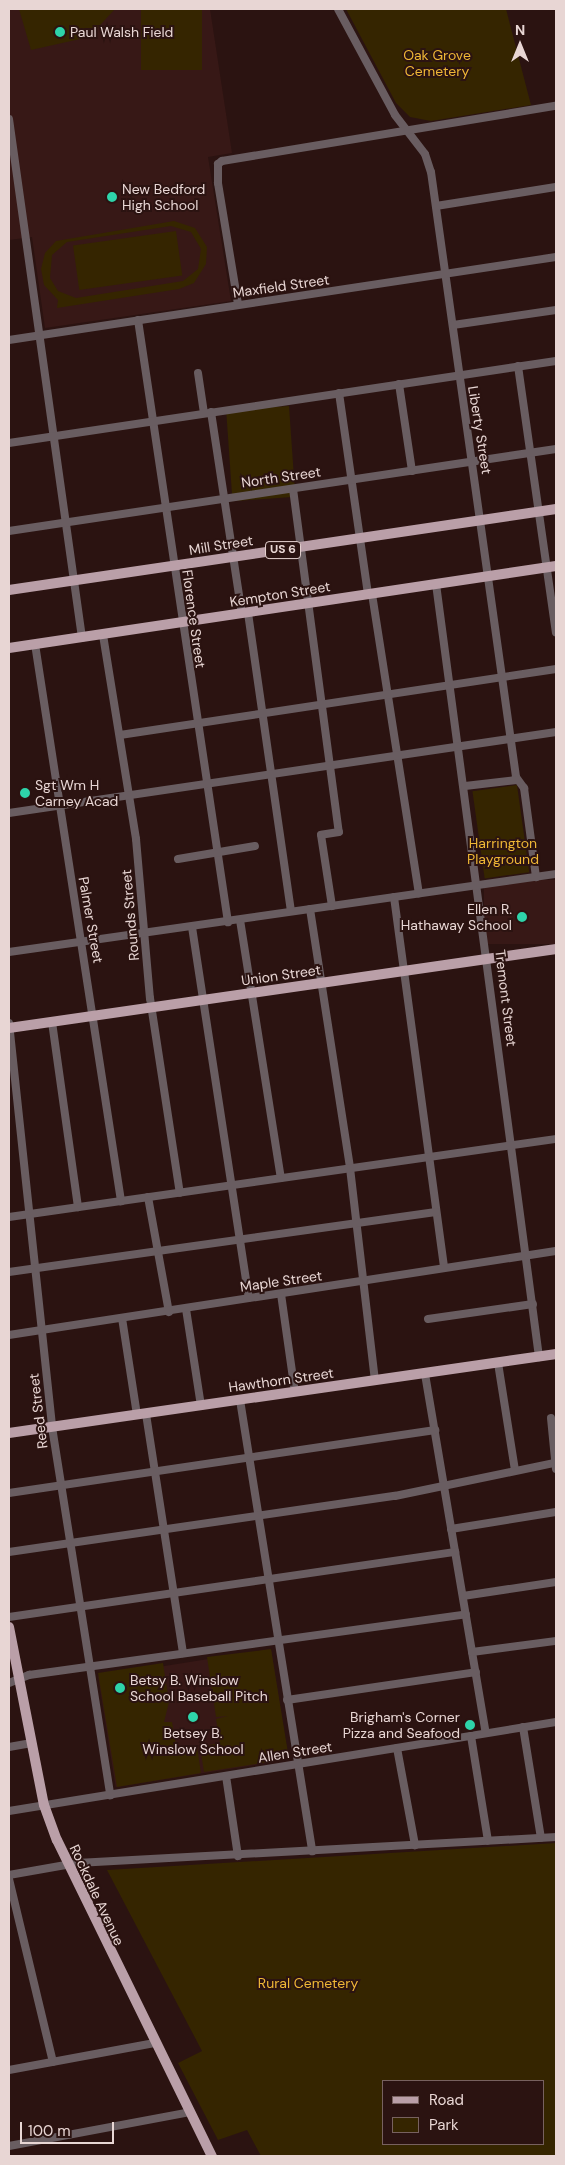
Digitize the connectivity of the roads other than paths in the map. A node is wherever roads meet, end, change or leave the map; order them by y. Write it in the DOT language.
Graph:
graph roads {
  1 [pos="338,9"];
  2 [pos="556,106"];
  3 [pos="9,119"];
  4 [pos="406,131"];
  5 [pos="556,187"];
  6 [pos="436,206"];
  7 [pos="556,257"];
  8 [pos="445,274"];
  9 [pos="238,304"];
  10 [pos="556,310"];
  11 [pos="138,320"];
  12 [pos="453,325"];
  13 [pos="39,335"];
  14 [pos="9,340"];
  15 [pos="556,361"];
  16 [pos="518,366"];
  17 [pos="198,373"];
  18 [pos="458,375"];
  19 [pos="398,384"];
  20 [pos="339,393"];
  21 [pos="208,413"];
  22 [pos="153,421"];
  23 [pos="54,436"];
  24 [pos="9,443"];
  25 [pos="556,449"];
  26 [pos="531,453"];
  27 [pos="473,462"];
  28 [pos="412,470"];
  29 [pos="352,480"];
  30 [pos="293,488"];
  31 [pos="225,498"];
  32 [pos="165,508"];
  33 [pos="556,509"];
  34 [pos="539,511"];
  35 [pos="481,520"];
  36 [pos="66,522"];
  37 [pos="9,531"];
  38 [pos="360,538"];
  39 [pos="302,547"];
  40 [pos="234,557"];
  41 [pos="174,566"];
  42 [pos="552,567"];
  43 [pos="489,577"];
  44 [pos="74,581"];
  45 [pos="436,584"];
  46 [pos="9,590"];
  47 [pos="370,594"];
  48 [pos="310,604"];
  49 [pos="245,613"];
  50 [pos="183,623"];
  51 [pos="556,632"];
  52 [pos="103,635"];
  53 [pos="82,638"];
  54 [pos="35,644"];
  55 [pos="9,648"];
  56 [pos="556,669"];
  57 [pos="503,677"];
  58 [pos="451,685"];
  59 [pos="388,695"];
  60 [pos="324,705"];
  61 [pos="262,714"];
  62 [pos="196,724"];
  63 [pos="556,732"];
  64 [pos="120,736"];
  65 [pos="511,739"];
  66 [pos="460,746"];
  67 [pos="398,756"];
  68 [pos="331,767"];
  69 [pos="271,776"];
  70 [pos="517,780"];
  71 [pos="206,785"];
  72 [pos="465,786"];
  73 [pos="130,796"];
  74 [pos="60,805"];
  75 [pos="9,813"];
  76 [pos="255,846"];
  77 [pos="216,852"];
  78 [pos="178,859"];
  79 [pos="556,874"];
  80 [pos="536,877"];
  81 [pos="478,884"];
  82 [pos="419,893"];
  83 [pos="394,897"];
  84 [pos="332,906"];
  85 [pos="310,909"];
  86 [pos="291,912"];
  87 [pos="240,920"];
  88 [pos="228,922"];
  89 [pos="192,927"];
  90 [pos="143,933"];
  91 [pos="83,941"];
  92 [pos="556,949"];
  93 [pos="9,952"];
  94 [pos="488,958"];
  95 [pos="404,971"];
  96 [pos="321,983"];
  97 [pos="252,993"];
  98 [pos="202,1000"];
  99 [pos="152,1007"];
  100 [pos="95,1015"];
  101 [pos="52,1022"];
  102 [pos="9,1026"];
  103 [pos="556,1139"];
  104 [pos="512,1145"];
  105 [pos="429,1157"];
  106 [pos="350,1168"];
  107 [pos="281,1178"];
  108 [pos="230,1186"];
  109 [pos="180,1192"];
  110 [pos="148,1197"];
  111 [pos="121,1201"];
  112 [pos="78,1207"];
  113 [pos="436,1212"];
  114 [pos="29,1214"];
  115 [pos="9,1217"];
  116 [pos="355,1223"];
  117 [pos="240,1240"];
  118 [pos="556,1251"];
  119 [pos="158,1252"];
  120 [pos="527,1256"];
  121 [pos="35,1268"];
  122 [pos="444,1268"];
  123 [pos="9,1272"];
  124 [pos="362,1281"];
  125 [pos="281,1294"];
  126 [pos="249,1298"];
  127 [pos="533,1304"];
  128 [pos="186,1309"];
  129 [pos="169,1312"];
  130 [pos="122,1318"];
  131 [pos="428,1319"];
  132 [pos="42,1329"];
  133 [pos="9,1334"];
  134 [pos="556,1354"];
  135 [pos="539,1357"];
  136 [pos="498,1362"];
  137 [pos="425,1374"];
  138 [pos="375,1381"];
  139 [pos="295,1392"];
  140 [pos="240,1400"];
  141 [pos="201,1406"];
  142 [pos="141,1414"];
  143 [pos="551,1418"];
  144 [pos="52,1427"];
  145 [pos="435,1430"];
  146 [pos="9,1434"];
  147 [pos="248,1458"];
  148 [pos="556,1466"];
  149 [pos="515,1470"];
  150 [pos="155,1471"];
  151 [pos="61,1485"];
  152 [pos="444,1485"];
  153 [pos="9,1493"];
  154 [pos="556,1512"];
  155 [pos="257,1515"];
  156 [pos="164,1529"];
  157 [pos="452,1529"];
  158 [pos="70,1543"];
  159 [pos="9,1552"];
  160 [pos="455,1552"];
  161 [pos="266,1580"];
  162 [pos="556,1582"];
  163 [pos="174,1593"];
  164 [pos="463,1596"];
  165 [pos="80,1607"];
  166 [pos="466,1614"];
  167 [pos="9,1617"];
  168 [pos="9,1626"];
  169 [pos="277,1640"];
  170 [pos="556,1641"];
  171 [pos="472,1652"];
  172 [pos="183,1653"];
  173 [pos="90,1666"];
  174 [pos="476,1672"];
  175 [pos="19,1679"];
  176 [pos="9,1683"];
  177 [pos="287,1700"];
  178 [pos="556,1722"];
  179 [pos="523,1728"];
  180 [pos="486,1733"];
  181 [pos="472,1736"];
  182 [pos="32,1743"];
  183 [pos="9,1747"];
  184 [pos="397,1748"];
  185 [pos="297,1764"];
  186 [pos="226,1776"];
  187 [pos="110,1794"];
  188 [pos="44,1805"];
  189 [pos="9,1811"];
  190 [pos="556,1837"];
  191 [pos="541,1838"];
  192 [pos="488,1841"];
  193 [pos="415,1845"];
  194 [pos="312,1851"];
  195 [pos="238,1856"];
  196 [pos="66,1865"];
  197 [pos="9,1875"];
  198 [pos="9,1878"];
  199 [pos="155,2043"];
  200 [pos="53,2062"];
  201 [pos="9,2070"];
  202 [pos="190,2112"];
  203 [pos="9,2146"];
  204 [pos="212,2156"];
  1 -- 4 [label="street, Liberty Street"];
  2 -- 4 [label="street"];
  3 -- 13 [label="street"];
  4 -- 6 [label="street, Liberty Street"];
  4 -- 9 [label="street"];
  5 -- 6 [label="street"];
  6 -- 8 [label="street, Liberty Street"];
  7 -- 8 [label="street, Maxfield Street"];
  8 -- 9 [label="street, Maxfield Street"];
  8 -- 12 [label="street, Liberty Street"];
  9 -- 11 [label="street, Maxfield Street"];
  10 -- 12 [label="street"];
  11 -- 13 [label="street, Maxfield Street"];
  11 -- 22 [label="street, Florence Street"];
  12 -- 18 [label="street, Liberty Street"];
  13 -- 14 [label="street, Maxfield Street"];
  13 -- 23 [label="street"];
  15 -- 16 [label="street"];
  16 -- 18 [label="street"];
  16 -- 26 [label="street"];
  17 -- 21 [label="street"];
  18 -- 19 [label="street"];
  18 -- 27 [label="street, Liberty Street"];
  19 -- 20 [label="street"];
  19 -- 28 [label="street"];
  20 -- 21 [label="street"];
  20 -- 29 [label="street"];
  21 -- 22 [label="street"];
  21 -- 31 [label="street"];
  22 -- 23 [label="street"];
  22 -- 32 [label="street, Florence Street"];
  23 -- 24 [label="street"];
  23 -- 36 [label="street"];
  25 -- 26 [label="street, North Street"];
  26 -- 27 [label="street, North Street"];
  26 -- 34 [label="street"];
  27 -- 28 [label="street, North Street"];
  27 -- 35 [label="street, Liberty Street"];
  28 -- 29 [label="street, North Street"];
  29 -- 30 [label="street, North Street"];
  29 -- 38 [label="street"];
  30 -- 31 [label="street, North Street"];
  30 -- 39 [label="street"];
  31 -- 32 [label="street, North Street"];
  31 -- 40 [label="street"];
  32 -- 36 [label="street, North Street"];
  32 -- 41 [label="street, Florence Street"];
  33 -- 34 [label="main road, Mill Street / US 6"];
  34 -- 35 [label="main road, Mill Street / US 6"];
  34 -- 42 [label="street"];
  35 -- 38 [label="main road, Mill Street / US 6"];
  35 -- 43 [label="street, Liberty Street"];
  36 -- 37 [label="street, North Street"];
  36 -- 44 [label="street"];
  38 -- 39 [label="main road, Mill Street / US 6"];
  38 -- 47 [label="street"];
  39 -- 40 [label="main road, Mill Street / US 6"];
  39 -- 48 [label="street"];
  40 -- 41 [label="main road, Mill Street / US 6"];
  40 -- 49 [label="street"];
  41 -- 44 [label="main road, Mill Street / US 6"];
  41 -- 50 [label="street, Florence Street"];
  42 -- 43 [label="main road, Kempton Street"];
  42 -- 51 [label="street"];
  43 -- 45 [label="main road, Kempton Street"];
  43 -- 57 [label="street, Liberty Street"];
  44 -- 46 [label="main road, Mill Street / US 6"];
  44 -- 53 [label="street"];
  45 -- 47 [label="main road, Kempton Street"];
  45 -- 58 [label="street, Tremont Street"];
  47 -- 48 [label="main road, Kempton Street"];
  47 -- 59 [label="street"];
  48 -- 49 [label="main road, Kempton Street"];
  48 -- 60 [label="street"];
  49 -- 50 [label="main road, Kempton Street"];
  49 -- 61 [label="street"];
  50 -- 52 [label="main road, Kempton Street"];
  50 -- 62 [label="street, Florence Street"];
  52 -- 53 [label="main road, Kempton Street"];
  52 -- 64 [label="street, Rounds Street"];
  53 -- 54 [label="main road, Kempton Street"];
  54 -- 55 [label="main road, Kempton Street"];
  54 -- 74 [label="street, Palmer Street"];
  56 -- 57 [label="street"];
  57 -- 58 [label="street"];
  57 -- 65 [label="street, Liberty Street"];
  58 -- 59 [label="street"];
  58 -- 66 [label="street, Tremont Street"];
  59 -- 60 [label="street"];
  59 -- 67 [label="street"];
  60 -- 61 [label="street"];
  60 -- 68 [label="street"];
  61 -- 62 [label="street"];
  61 -- 69 [label="street"];
  62 -- 64 [label="street"];
  62 -- 71 [label="street, Florence Street"];
  63 -- 65 [label="street"];
  64 -- 73 [label="street, Rounds Street"];
  65 -- 66 [label="street"];
  65 -- 70 [label="street, Liberty Street"];
  66 -- 67 [label="street"];
  66 -- 72 [label="street, Tremont Street"];
  67 -- 68 [label="street"];
  67 -- 82 [label="street"];
  68 -- 69 [label="street"];
  68 -- 84 [label="street"];
  69 -- 71 [label="street"];
  69 -- 86 [label="street"];
  70 -- 72 [label="street"];
  70 -- 80 [label="street, Liberty Street"];
  71 -- 73 [label="street"];
  71 -- 77 [label="street, Florence Street"];
  72 -- 81 [label="street, Tremont Street"];
  73 -- 74 [label="street"];
  73 -- 90 [label="street, Rounds Street"];
  74 -- 75 [label="street"];
  74 -- 91 [label="street, Palmer Street"];
  76 -- 77 [label="street"];
  77 -- 78 [label="street"];
  77 -- 88 [label="street, Florence Street"];
  79 -- 80 [label="street"];
  80 -- 81 [label="street"];
  81 -- 82 [label="street"];
  81 -- 94 [label="street, Tremont Street"];
  82 -- 83 [label="street"];
  83 -- 84 [label="street"];
  83 -- 95 [label="street"];
  84 -- 85 [label="street"];
  85 -- 86 [label="street"];
  85 -- 96 [label="street"];
  86 -- 87 [label="street"];
  87 -- 88 [label="street"];
  87 -- 97 [label="street"];
  88 -- 89 [label="street"];
  89 -- 90 [label="street"];
  89 -- 98 [label="street"];
  90 -- 91 [label="street"];
  90 -- 99 [label="street, Rounds Street"];
  91 -- 93 [label="street"];
  91 -- 100 [label="street, Palmer Street"];
  92 -- 94 [label="main road, Union Street"];
  94 -- 95 [label="main road, Union Street"];
  94 -- 104 [label="street, Tremont Street"];
  95 -- 96 [label="main road, Union Street"];
  95 -- 105 [label="street"];
  96 -- 97 [label="main road, Union Street"];
  96 -- 106 [label="street"];
  97 -- 98 [label="main road, Union Street"];
  97 -- 107 [label="street"];
  98 -- 99 [label="main road, Union Street"];
  98 -- 108 [label="street"];
  99 -- 100 [label="main road, Union Street"];
  99 -- 109 [label="street, Rounds Street"];
  100 -- 101 [label="main road, Union Street"];
  100 -- 111 [label="street, Palmer Street"];
  101 -- 102 [label="main road, Union Street"];
  101 -- 112 [label="street"];
  102 -- 114 [label="street, Reed Street"];
  103 -- 104 [label="street"];
  104 -- 105 [label="street"];
  104 -- 120 [label="street, Tremont Street"];
  105 -- 106 [label="street"];
  105 -- 113 [label="street"];
  106 -- 107 [label="street"];
  106 -- 116 [label="street"];
  107 -- 108 [label="street"];
  108 -- 109 [label="street"];
  108 -- 117 [label="street"];
  109 -- 110 [label="street"];
  110 -- 111 [label="street"];
  110 -- 119 [label="street"];
  111 -- 112 [label="street"];
  112 -- 114 [label="street"];
  113 -- 116 [label="street"];
  113 -- 122 [label="street"];
  114 -- 115 [label="street"];
  114 -- 121 [label="street, Reed Street"];
  116 -- 117 [label="street"];
  116 -- 124 [label="street"];
  117 -- 119 [label="street"];
  117 -- 126 [label="street"];
  118 -- 120 [label="street, Maple Street"];
  119 -- 121 [label="street"];
  119 -- 129 [label="street"];
  120 -- 122 [label="street, Maple Street"];
  120 -- 127 [label="street, Tremont Street"];
  121 -- 123 [label="street"];
  121 -- 132 [label="street, Reed Street"];
  122 -- 124 [label="street, Maple Street"];
  124 -- 125 [label="street, Maple Street"];
  124 -- 138 [label="street"];
  125 -- 126 [label="street, Maple Street"];
  125 -- 139 [label="street"];
  126 -- 128 [label="street, Maple Street"];
  127 -- 131 [label="street"];
  127 -- 135 [label="street, Tremont Street"];
  128 -- 129 [label="street, Maple Street"];
  128 -- 141 [label="street"];
  129 -- 130 [label="street, Maple Street"];
  130 -- 132 [label="street, Maple Street"];
  130 -- 142 [label="street"];
  132 -- 133 [label="street, Maple Street"];
  132 -- 144 [label="street, Reed Street"];
  134 -- 135 [label="main road, Hawthorn Street"];
  135 -- 136 [label="main road, Hawthorn Street"];
  136 -- 137 [label="main road, Hawthorn Street"];
  136 -- 149 [label="street"];
  137 -- 138 [label="main road, Hawthorn Street"];
  137 -- 145 [label="street"];
  138 -- 139 [label="main road, Hawthorn Street"];
  139 -- 140 [label="main road, Hawthorn Street"];
  140 -- 141 [label="main road, Hawthorn Street"];
  140 -- 147 [label="street"];
  141 -- 142 [label="main road, Hawthorn Street"];
  142 -- 144 [label="main road, Hawthorn Street"];
  142 -- 150 [label="street"];
  143 -- 148 [label="street"];
  144 -- 146 [label="main road, Hawthorn Street"];
  144 -- 151 [label="street, Reed Street"];
  145 -- 147 [label="street"];
  145 -- 152 [label="street"];
  147 -- 150 [label="street"];
  147 -- 155 [label="street"];
  148 -- 149 [label="street"];
  149 -- 152 [label="street"];
  150 -- 151 [label="street"];
  150 -- 156 [label="street"];
  151 -- 153 [label="street"];
  151 -- 158 [label="street, Reed Street"];
  152 -- 155 [label="street"];
  152 -- 157 [label="street"];
  154 -- 157 [label="street"];
  155 -- 156 [label="street"];
  155 -- 161 [label="street"];
  156 -- 158 [label="street"];
  156 -- 163 [label="street"];
  157 -- 160 [label="street"];
  158 -- 159 [label="street"];
  158 -- 165 [label="street, Reed Street"];
  160 -- 161 [label="street"];
  160 -- 164 [label="street"];
  161 -- 163 [label="street"];
  161 -- 169 [label="street"];
  162 -- 164 [label="street"];
  163 -- 165 [label="street"];
  163 -- 172 [label="street"];
  164 -- 166 [label="street"];
  165 -- 167 [label="street"];
  165 -- 173 [label="street, Reed Street"];
  166 -- 169 [label="street"];
  166 -- 171 [label="street"];
  168 -- 175 [label="main road, Rockdale Avenue"];
  169 -- 172 [label="street"];
  169 -- 177 [label="street"];
  170 -- 171 [label="street"];
  171 -- 174 [label="street"];
  172 -- 173 [label="street"];
  173 -- 175 [label="street"];
  173 -- 187 [label="street, Reed Street"];
  174 -- 177 [label="street"];
  174 -- 180 [label="street"];
  175 -- 176 [label="street"];
  175 -- 182 [label="main road, Rockdale Avenue"];
  177 -- 185 [label="street"];
  178 -- 179 [label="street, Allen Street"];
  179 -- 180 [label="street, Allen Street"];
  179 -- 191 [label="street"];
  180 -- 181 [label="street, Allen Street"];
  181 -- 184 [label="street, Allen Street"];
  181 -- 192 [label="street"];
  182 -- 183 [label="street"];
  182 -- 188 [label="main road, Rockdale Avenue"];
  184 -- 185 [label="street, Allen Street"];
  184 -- 193 [label="street"];
  185 -- 186 [label="street, Allen Street"];
  185 -- 194 [label="street"];
  186 -- 187 [label="street, Allen Street"];
  186 -- 195 [label="street"];
  187 -- 188 [label="street, Allen Street"];
  188 -- 189 [label="street, Allen Street"];
  188 -- 196 [label="main road, Rockdale Avenue"];
  190 -- 191 [label="street"];
  191 -- 192 [label="street"];
  192 -- 193 [label="street"];
  193 -- 194 [label="street"];
  194 -- 195 [label="street"];
  195 -- 196 [label="street"];
  196 -- 197 [label="street"];
  196 -- 199 [label="main road, Rockdale Avenue"];
  198 -- 200 [label="street"];
  199 -- 200 [label="street"];
  199 -- 202 [label="main road, Rockdale Avenue"];
  200 -- 201 [label="street"];
  202 -- 203 [label="street"];
  202 -- 204 [label="main road, Rockdale Avenue"];
}
